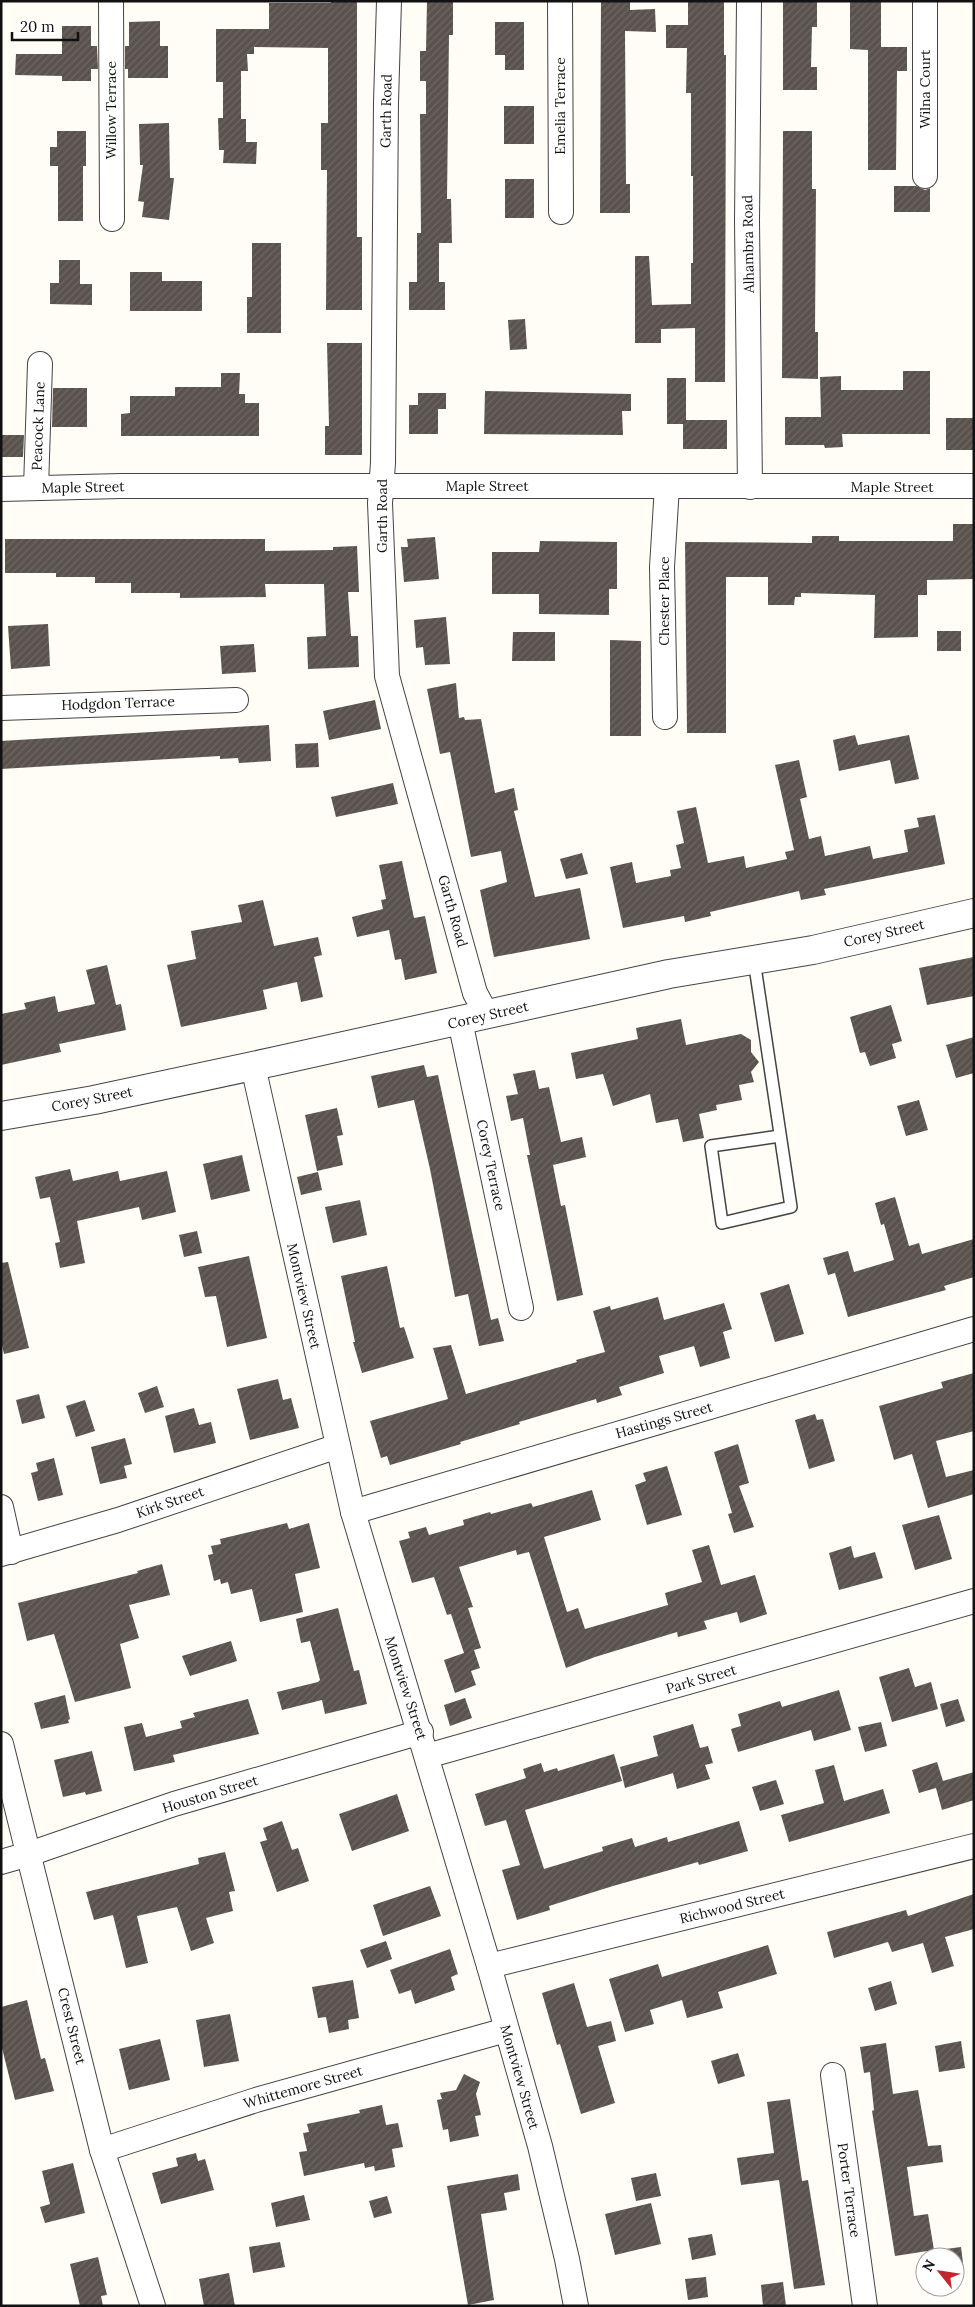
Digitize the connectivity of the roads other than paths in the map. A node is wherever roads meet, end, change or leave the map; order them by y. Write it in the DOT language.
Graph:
graph roads {
  1 [pos="111,1"];
  2 [pos="389,1"];
  3 [pos="560,1"];
  4 [pos="749,1"];
  5 [pos="925,1"];
  6 [pos="926,176"];
  7 [pos="561,212"];
  8 [pos="112,219"];
  9 [pos="40,364"];
  10 [pos="380,486"];
  11 [pos="667,486"];
  12 [pos="974,486"];
  13 [pos="750,487"];
  14 [pos="36,488"];
  15 [pos="1,489"];
  16 [pos="236,700"];
  17 [pos="1,708"];
  18 [pos="665,717"];
  19 [pos="974,913"];
  20 [pos="754,960"];
  21 [pos="487,1015"];
  22 [pos="460,1022"];
  23 [pos="253,1066"];
  24 [pos="1,1116"];
  25 [pos="780,1136"];
  26 [pos="521,1308"];
  27 [pos="974,1329"];
  28 [pos="338,1446"];
  29 [pos="1,1507"];
  30 [pos="353,1512"];
  31 [pos="6,1553"];
  32 [pos="974,1601"];
  33 [pos="421,1732"];
  34 [pos="1,1744"];
  35 [pos="427,1756"];
  36 [pos="974,1846"];
  37 [pos="29,1854"];
  38 [pos="1,1862"];
  39 [pos="490,1966"];
  40 [pos="506,2030"];
  41 [pos="833,2075"];
  42 [pos="102,2150"];
  43 [pos="152,2306"];
  44 [pos="576,2306"];
  45 [pos="865,2306"];
  1 -- 8 [label="street, Willow Terrace"];
  2 -- 10 [label="street, Garth Road"];
  3 -- 7 [label="street, Emelia Terrace"];
  4 -- 13 [label="street, Alhambra Road"];
  5 -- 6 [label="street, Wilna Court"];
  9 -- 14 [label="street, Peacock Lane"];
  10 -- 11 [label="street, Maple Street"];
  10 -- 14 [label="street, Maple Street"];
  10 -- 21 [label="street, Garth Road"];
  11 -- 13 [label="street, Maple Street"];
  11 -- 18 [label="street, Chester Place"];
  12 -- 13 [label="street, Maple Street"];
  14 -- 15 [label="street, Maple Street"];
  16 -- 17 [label="street, Hodgdon Terrace"];
  19 -- 20 [label="street, Corey Street"];
  20 -- 21 [label="street, Corey Street"];
  20 -- 25 [label="lane"];
  21 -- 22 [label="street, Corey Street"];
  22 -- 23 [label="street, Corey Street"];
  22 -- 26 [label="street, Corey Terrace"];
  23 -- 24 [label="street, Corey Street"];
  23 -- 28 [label="street, Montview Street"];
  25 -- 25 [label="lane"];
  27 -- 30 [label="street, Hastings Street"];
  28 -- 30 [label="street, Montview Street"];
  28 -- 31 [label="street, Kirk Street"];
  29 -- 31 [label="street"];
  30 -- 33 [label="street, Montview Street"];
  32 -- 35 [label="street, Park Street"];
  33 -- 35 [label="street, Montview Street"];
  33 -- 37 [label="street, Houston Street"];
  34 -- 37 [label="street, Crest Street"];
  35 -- 39 [label="street, Montview Street"];
  36 -- 39 [label="street, Richwood Street"];
  37 -- 38 [label="street, Houston Street"];
  37 -- 42 [label="street, Crest Street"];
  39 -- 40 [label="street, Montview Street"];
  40 -- 42 [label="street, Whittemore Street"];
  40 -- 44 [label="street, Montview Street"];
  41 -- 45 [label="street, Porter Terrace"];
  42 -- 43 [label="street, Crest Street"];
}
